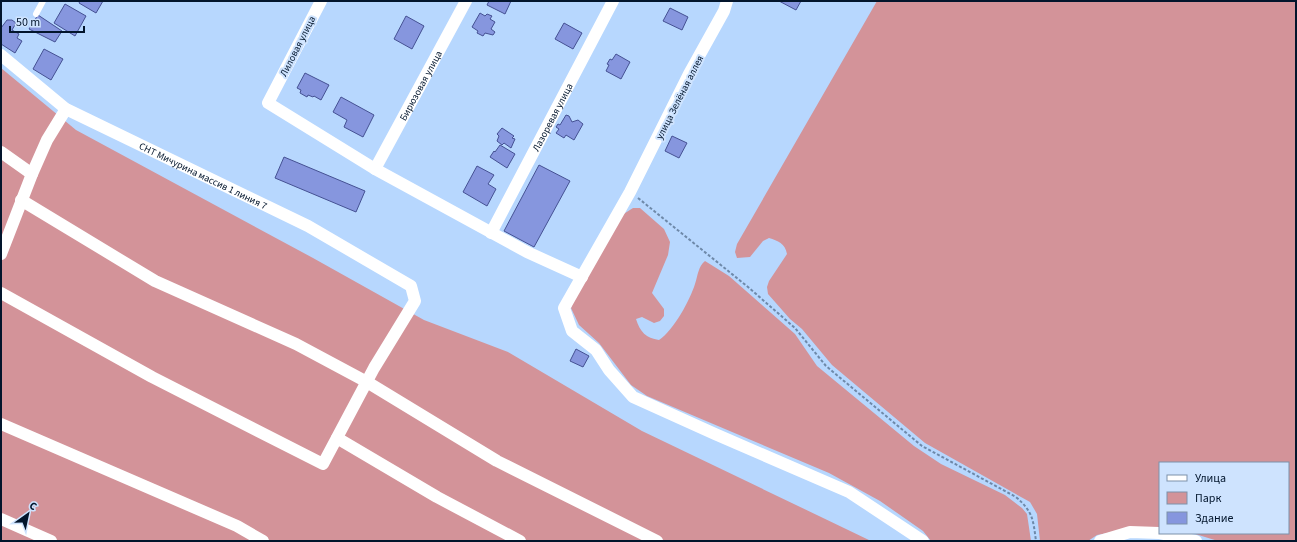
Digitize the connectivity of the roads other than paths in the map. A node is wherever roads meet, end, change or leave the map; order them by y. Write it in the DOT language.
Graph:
graph roads {
  1 [pos="43,1"];
  2 [pos="321,1"];
  3 [pos="466,1"];
  4 [pos="613,1"];
  5 [pos="727,1"];
  6 [pos="36,14"];
  7 [pos="1,56"];
  8 [pos="66,109"];
  9 [pos="1,152"];
  10 [pos="375,169"];
  11 [pos="32,174"];
  12 [pos="21,200"];
  13 [pos="491,233"];
  14 [pos="2,246"];
  15 [pos="582,277"];
  16 [pos="1,293"];
  17 [pos="367,382"];
  18 [pos="1,424"];
  19 [pos="337,438"];
  20 [pos="1,519"];
  21 [pos="1159,533"];
  22 [pos="1164,534"];
  23 [pos="51,541"];
  24 [pos="263,541"];
  25 [pos="520,541"];
  26 [pos="657,541"];
  27 [pos="923,541"];
  28 [pos="1100,541"];
  29 [pos="1196,541"];
  1 -- 6 [label="lane"];
  2 -- 10 [label="street, Лиловая улица"];
  3 -- 10 [label="street, Бирюзовая улица"];
  4 -- 13 [label="street, Лазоревая улица"];
  5 -- 15 [label="street, улица Зелёная аллея"];
  7 -- 8 [label="street, СНТ Мичурина массив 1 линия 7"];
  8 -- 11 [label="street"];
  8 -- 17 [label="street, СНТ Мичурина массив 1 линия 7"];
  9 -- 11 [label="street"];
  10 -- 13 [label="street"];
  11 -- 12 [label="street"];
  12 -- 14 [label="street"];
  12 -- 17 [label="street"];
  13 -- 15 [label="street"];
  15 -- 27 [label="street, улица Зелёная аллея"];
  16 -- 19 [label="street"];
  17 -- 19 [label="street"];
  17 -- 26 [label="street"];
  18 -- 24 [label="street"];
  19 -- 25 [label="street"];
  20 -- 23 [label="street"];
  21 -- 28 [label="street"];
  22 -- 29 [label="street"];
}
